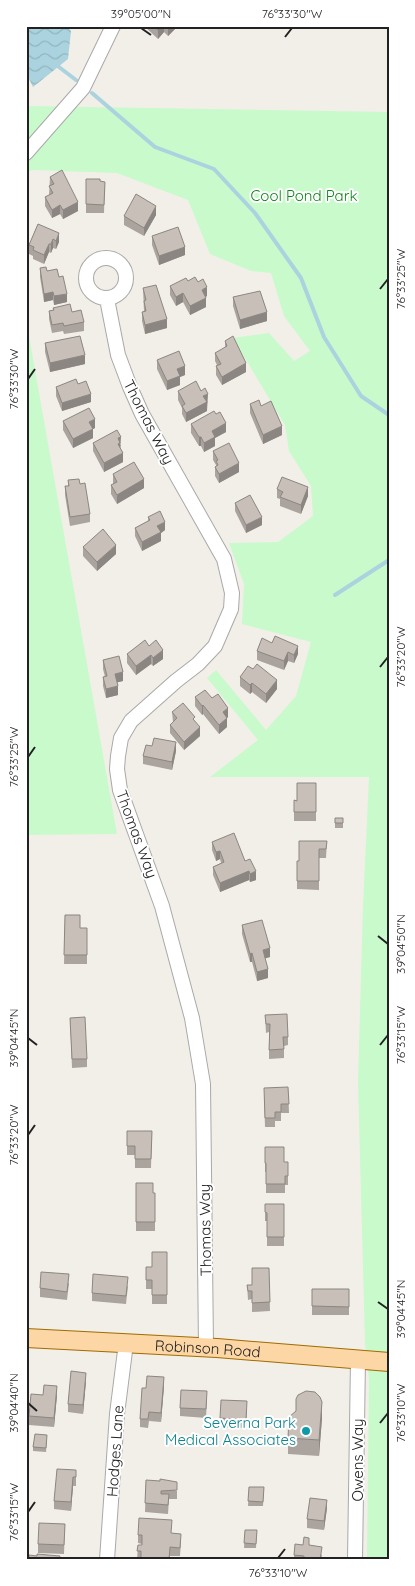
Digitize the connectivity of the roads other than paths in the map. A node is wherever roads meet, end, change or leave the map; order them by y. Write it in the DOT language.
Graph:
graph roads {
  1 [pos="113,26"];
  2 [pos="26,153"];
  3 [pos="107,299"];
  4 [pos="26,1338"];
  5 [pos="126,1343"];
  6 [pos="206,1347"];
  7 [pos="358,1360"];
  8 [pos="389,1362"];
  9 [pos="107,1560"];
  10 [pos="355,1560"];
  1 -- 2 [label="street"];
  3 -- 6 [label="street, Thomas Way"];
  4 -- 5 [label="main road, Robinson Road"];
  5 -- 6 [label="main road, Robinson Road"];
  5 -- 9 [label="street, Hodges Lane"];
  6 -- 7 [label="main road, Robinson Road"];
  7 -- 8 [label="main road, Robinson Road"];
  7 -- 10 [label="street, Owens Way"];
}
